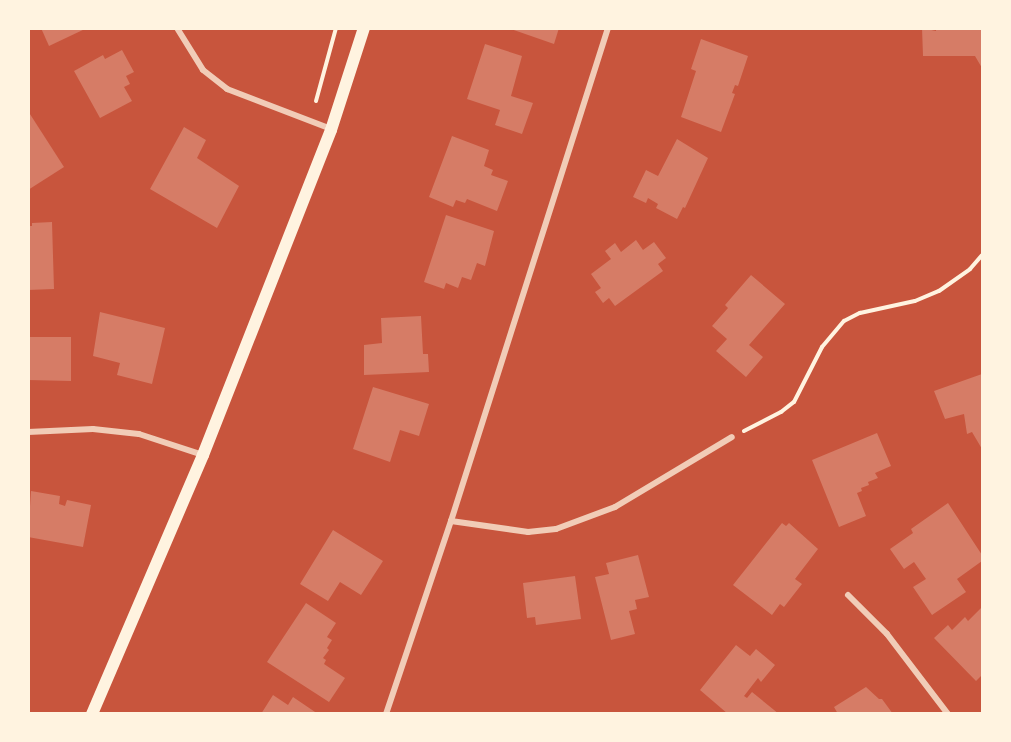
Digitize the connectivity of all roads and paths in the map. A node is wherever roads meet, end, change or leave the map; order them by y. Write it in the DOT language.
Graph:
graph roads {
  1 [pos="177,28"];
  2 [pos="336,28"];
  3 [pos="364,28"];
  4 [pos="608,28"];
  5 [pos="316,100"];
  6 [pos="332,130"];
  7 [pos="982,255"];
  8 [pos="28,432"];
  9 [pos="732,437"];
  10 [pos="203,455"];
  11 [pos="451,521"];
  12 [pos="848,595"];
  13 [pos="92,714"];
  14 [pos="386,714"];
  15 [pos="948,714"];
  1 -- 6 [label="street"];
  2 -- 5 [label="path"];
  3 -- 6 [label="main road"];
  4 -- 11 [label="street"];
  6 -- 10 [label="main road"];
  7 -- 9 [label="path"];
  8 -- 10 [label="street"];
  9 -- 11 [label="street"];
  10 -- 13 [label="main road"];
  11 -- 14 [label="street"];
  12 -- 15 [label="street"];
}
